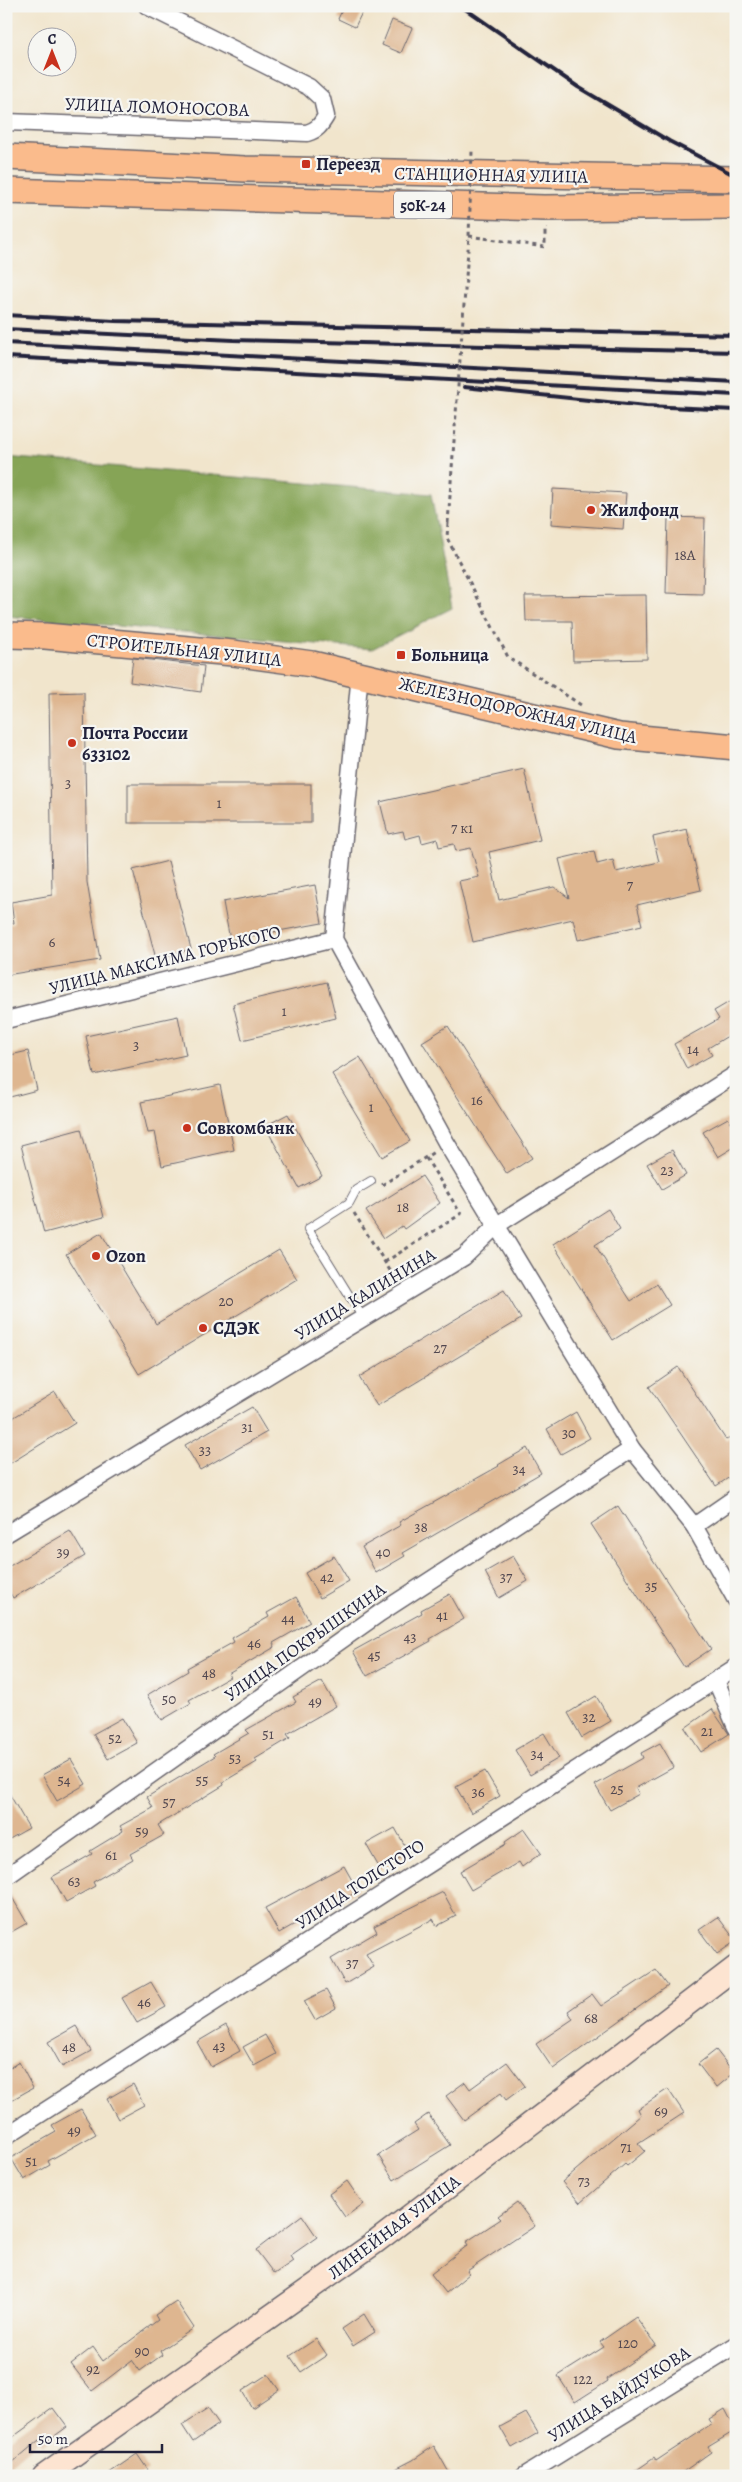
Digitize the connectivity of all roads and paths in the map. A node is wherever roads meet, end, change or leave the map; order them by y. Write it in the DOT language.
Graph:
graph roads {
  1 [pos="147,6"];
  2 [pos="6,122"];
  3 [pos="472,151"];
  4 [pos="6,157"];
  5 [pos="736,179"];
  6 [pos="6,191"];
  7 [pos="736,206"];
  8 [pos="469,236"];
  9 [pos="545,246"];
  10 [pos="6,635"];
  11 [pos="360,674"];
  12 [pos="583,706"];
  13 [pos="736,747"];
  14 [pos="334,939"];
  15 [pos="6,1020"];
  16 [pos="736,1074"];
  17 [pos="447,1144"];
  18 [pos="426,1158"];
  19 [pos="371,1181"];
  20 [pos="375,1189"];
  21 [pos="357,1207"];
  22 [pos="497,1225"];
  23 [pos="384,1262"];
  24 [pos="404,1294"];
  25 [pos="363,1318"];
  26 [pos="632,1449"];
  27 [pos="736,1497"];
  28 [pos="694,1526"];
  29 [pos="8,1531"];
  30 [pos="736,1600"];
  31 [pos="736,1667"];
  32 [pos="716,1680"];
  33 [pos="736,1727"];
  34 [pos="6,1877"];
  35 [pos="736,1967"];
  36 [pos="6,2136"];
  37 [pos="736,2346"];
  38 [pos="44,2476"];
  39 [pos="524,2476"];
  1 -- 2 [label="street, УЛИЦА ЛОМОНОСОВА"];
  3 -- 8 [label="path, bridge"];
  4 -- 5 [label="main road, СТАНЦИОННАЯ УЛИЦА / 50К-24"];
  6 -- 7 [label="main road, СТАНЦИОННАЯ УЛИЦА / 50К-24"];
  8 -- 9 [label="path"];
  8 -- 12 [label="path, bridge"];
  10 -- 11 [label="main road, СТРОИТЕЛЬНАЯ УЛИЦА"];
  11 -- 13 [label="main road, ЖЕЛЕЗНОДОРОЖНАЯ УЛИЦА"];
  11 -- 14 [label="street"];
  14 -- 15 [label="street, УЛИЦА МАКСИМА ГОРЬКОГО"];
  14 -- 17 [label="street"];
  16 -- 22 [label="street, УЛИЦА КАЛИНИНА"];
  17 -- 18 [label="path"];
  17 -- 22 [label="street"];
  18 -- 20 [label="path"];
  18 -- 23 [label="path"];
  19 -- 25 [label="lane"];
  21 -- 23 [label="path"];
  22 -- 24 [label="street, УЛИЦА КАЛИНИНА"];
  22 -- 26 [label="street"];
  23 -- 24 [label="path"];
  24 -- 25 [label="street, УЛИЦА КАЛИНИНА"];
  25 -- 29 [label="street, УЛИЦА КАЛИНИНА"];
  26 -- 28 [label="street"];
  26 -- 34 [label="street, УЛИЦА ПОКРЫШКИНА"];
  27 -- 28 [label="street"];
  28 -- 30 [label="street"];
  31 -- 32 [label="street, УЛИЦА ТОЛСТОГО"];
  32 -- 33 [label="street"];
  32 -- 36 [label="street, УЛИЦА ТОЛСТОГО"];
  35 -- 38 [label="street, ЛИНЕЙНАЯ УЛИЦА"];
  37 -- 39 [label="street, УЛИЦА БАЙДУКОВА"];
}
